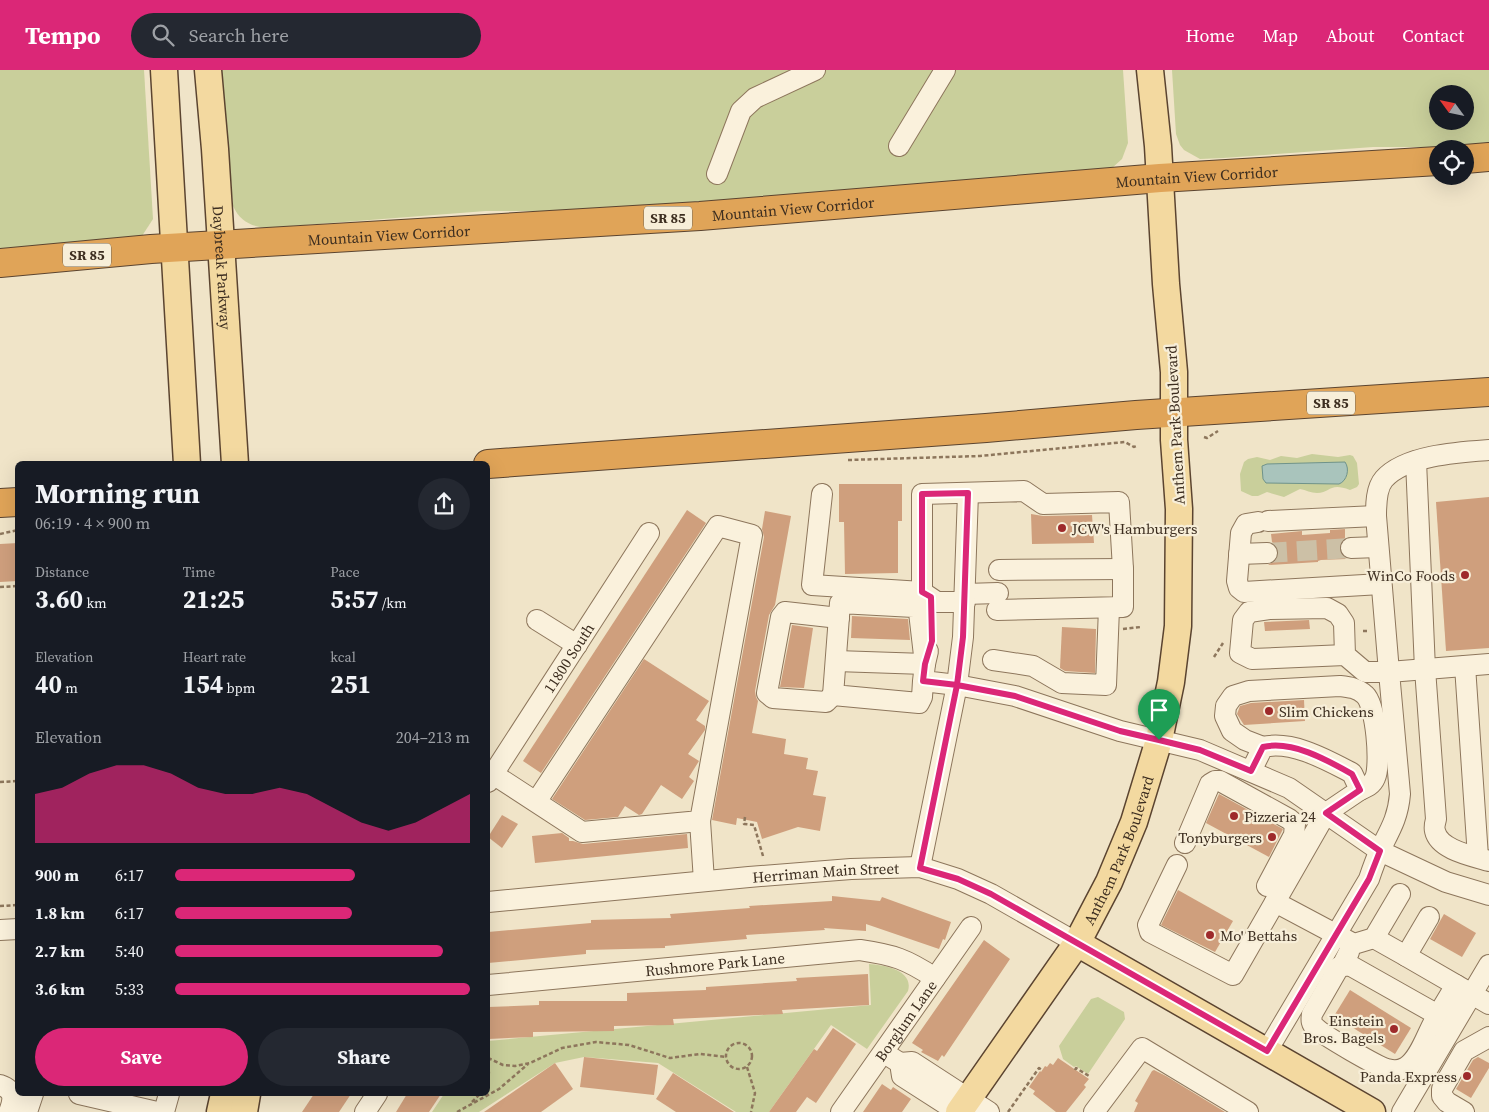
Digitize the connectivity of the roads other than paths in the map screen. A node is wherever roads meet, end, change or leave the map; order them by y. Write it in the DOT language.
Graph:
graph roads {
  1 [pos="164,70"];
  2 [pos="208,70"];
  3 [pos="815,70"];
  4 [pos="945,70"];
  5 [pos="1150,70"];
  6 [pos="899,146"];
  7 [pos="1489,157"];
  8 [pos="1474,158"];
  9 [pos="1429,162"];
  10 [pos="717,174"];
  11 [pos="1160,178"];
  12 [pos="221,245"];
  13 [pos="175,248"];
  14 [pos="0,263"];
  15 [pos="1489,392"];
  16 [pos="1173,414"];
  17 [pos="1489,450"];
  18 [pos="187,461"];
  19 [pos="235,461"];
  20 [pos="1416,461"];
  21 [pos="490,464"];
  22 [pos="968,493"];
  23 [pos="822,494"];
  24 [pos="15,502"];
  25 [pos="0,503"];
  26 [pos="1376,516"];
  27 [pos="649,532"];
  28 [pos="1378,547"];
  29 [pos="1351,548"];
  30 [pos="1267,553"];
  31 [pos="1239,554"];
  32 [pos="1123,569"];
  33 [pos="999,570"];
  34 [pos="1381,584"];
  35 [pos="926,594"];
  36 [pos="965,598"];
  37 [pos="1109,608"];
  38 [pos="839,618"];
  39 [pos="537,620"];
  40 [pos="576,645"];
  41 [pos="993,660"];
  42 [pos="1350,660"];
  43 [pos="836,661"];
  44 [pos="1489,664"];
  45 [pos="1465,666"];
  46 [pos="1425,669"];
  47 [pos="1389,672"];
  48 [pos="924,673"];
  49 [pos="957,685"];
  50 [pos="833,695"];
  51 [pos="1159,740"];
  52 [pos="1263,747"];
  53 [pos="1251,771"];
  54 [pos="490,778"];
  55 [pos="1360,790"];
  56 [pos="536,802"];
  57 [pos="1326,813"];
  58 [pos="700,822"];
  59 [pos="1185,843"];
  60 [pos="1380,851"];
  61 [pos="1483,859"];
  62 [pos="1177,865"];
  63 [pos="920,868"];
  64 [pos="704,881"];
  65 [pos="1271,894"];
  66 [pos="1400,894"];
  67 [pos="1489,895"];
  68 [pos="490,902"];
  69 [pos="1429,917"];
  70 [pos="971,927"];
  71 [pos="15,929"];
  72 [pos="0,930"];
  73 [pos="1336,934"];
  74 [pos="1374,938"];
  75 [pos="1077,943"];
  76 [pos="1354,944"];
  77 [pos="1406,956"];
  78 [pos="1346,965"];
  79 [pos="1489,965"];
  80 [pos="935,978"];
  81 [pos="490,985"];
  82 [pos="1464,989"];
  83 [pos="1489,1004"];
  84 [pos="1434,1021"];
  85 [pos="1489,1023"];
  86 [pos="1489,1037"];
  87 [pos="1267,1051"];
  88 [pos="1464,1051"];
  89 [pos="883,1052"];
  90 [pos="0,1085"];
  91 [pos="32,1096"];
  92 [pos="88,1096"];
  93 [pos="168,1096"];
  94 [pos="224,1096"];
  95 [pos="247,1096"];
  96 [pos="376,1096"];
  97 [pos="969,1109"];
  98 [pos="9,1112"];
  99 [pos="28,1112"];
  100 [pos="157,1112"];
  101 [pos="164,1112"];
  102 [pos="220,1112"];
  103 [pos="244,1112"];
  104 [pos="365,1112"];
  105 [pos="841,1112"];
  106 [pos="1094,1112"];
  107 [pos="1248,1112"];
  108 [pos="1372,1112"];
  109 [pos="1402,1112"];
  110 [pos="1464,1112"];
  1 -- 13 [label="main road"];
  2 -- 12 [label="main road, Daybreak Parkway"];
  3 -- 10 [label="street"];
  4 -- 6 [label="street"];
  5 -- 11 [label="main road"];
  7 -- 8 [label="highway"];
  9 -- 11 [label="highway, Mountain View Corridor / SR 85"];
  11 -- 12 [label="highway, Mountain View Corridor / SR 85"];
  11 -- 16 [label="main road, Anthem Park Boulevard"];
  12 -- 13 [label="highway, Mountain View Corridor / SR 85"];
  12 -- 19 [label="main road, Daybreak Parkway"];
  13 -- 14 [label="highway, Mountain View Corridor / SR 85"];
  13 -- 18 [label="main road"];
  15 -- 16 [label="highway, SR 85"];
  16 -- 21 [label="highway, SR 85"];
  16 -- 51 [label="main road, Anthem Park Boulevard"];
  17 -- 20 [label="street"];
  20 -- 26 [label="street"];
  20 -- 46 [label="street"];
  22 -- 32 [label="street"];
  22 -- 35 [label="street"];
  22 -- 36 [label="street"];
  23 -- 35 [label="street"];
  24 -- 25 [label="highway"];
  26 -- 28 [label="street"];
  26 -- 31 [label="street"];
  27 -- 40 [label="street, 11800 South"];
  28 -- 29 [label="street"];
  28 -- 34 [label="street"];
  30 -- 31 [label="street"];
  31 -- 34 [label="street"];
  32 -- 33 [label="street"];
  32 -- 37 [label="street"];
  34 -- 47 [label="street"];
  35 -- 36 [label="street"];
  35 -- 48 [label="street"];
  36 -- 37 [label="street"];
  36 -- 49 [label="street"];
  37 -- 41 [label="street"];
  38 -- 43 [label="street"];
  38 -- 48 [label="street"];
  38 -- 50 [label="street"];
  39 -- 40 [label="street"];
  40 -- 54 [label="street, 11800 South"];
  42 -- 42 [label="street"];
  42 -- 47 [label="street"];
  43 -- 48 [label="street"];
  43 -- 50 [label="street"];
  44 -- 45 [label="street"];
  45 -- 46 [label="street"];
  45 -- 61 [label="street"];
  46 -- 47 [label="street"];
  46 -- 61 [label="street"];
  47 -- 60 [label="street"];
  48 -- 49 [label="street"];
  48 -- 50 [label="street"];
  49 -- 51 [label="street"];
  49 -- 63 [label="street"];
  51 -- 53 [label="street"];
  51 -- 75 [label="main road, Anthem Park Boulevard"];
  52 -- 53 [label="street"];
  52 -- 55 [label="street"];
  52 -- 55 [label="street"];
  53 -- 57 [label="street"];
  54 -- 56 [label="street"];
  55 -- 57 [label="street"];
  56 -- 58 [label="street"];
  56 -- 58 [label="street"];
  57 -- 60 [label="street"];
  57 -- 65 [label="street"];
  58 -- 64 [label="street"];
  59 -- 65 [label="street"];
  60 -- 67 [label="street"];
  60 -- 73 [label="street"];
  62 -- 65 [label="street"];
  63 -- 64 [label="street, Herriman Main Street"];
  63 -- 75 [label="street, Herriman Main Street"];
  64 -- 68 [label="street, Herriman Main Street"];
  65 -- 73 [label="street"];
  66 -- 74 [label="street"];
  69 -- 77 [label="street"];
  70 -- 80 [label="street, Borglum Lane"];
  71 -- 72 [label="street"];
  73 -- 76 [label="street"];
  73 -- 87 [label="street"];
  74 -- 76 [label="street"];
  74 -- 77 [label="street"];
  75 -- 87 [label="main road, Herriman Main Street"];
  75 -- 97 [label="main road, Anthem Park Boulevard"];
  76 -- 78 [label="street"];
  77 -- 82 [label="street"];
  78 -- 84 [label="street"];
  78 -- 84 [label="street"];
  79 -- 82 [label="street"];
  80 -- 81 [label="street, Rushmore Park Lane"];
  80 -- 89 [label="street, Borglum Lane"];
  82 -- 83 [label="street"];
  82 -- 84 [label="street"];
  82 -- 109 [label="street"];
  85 -- 88 [label="street"];
  86 -- 88 [label="street"];
  87 -- 108 [label="main road, Herriman Main Street"];
  88 -- 110 [label="street"];
  89 -- 97 [label="street"];
  89 -- 105 [label="street, Borglum Lane"];
  90 -- 98 [label="street"];
  91 -- 99 [label="street"];
  92 -- 100 [label="street"];
  93 -- 101 [label="street"];
  94 -- 102 [label="main road"];
  95 -- 103 [label="main road"];
  96 -- 104 [label="street"];
  106 -- 107 [label="street"];
}
